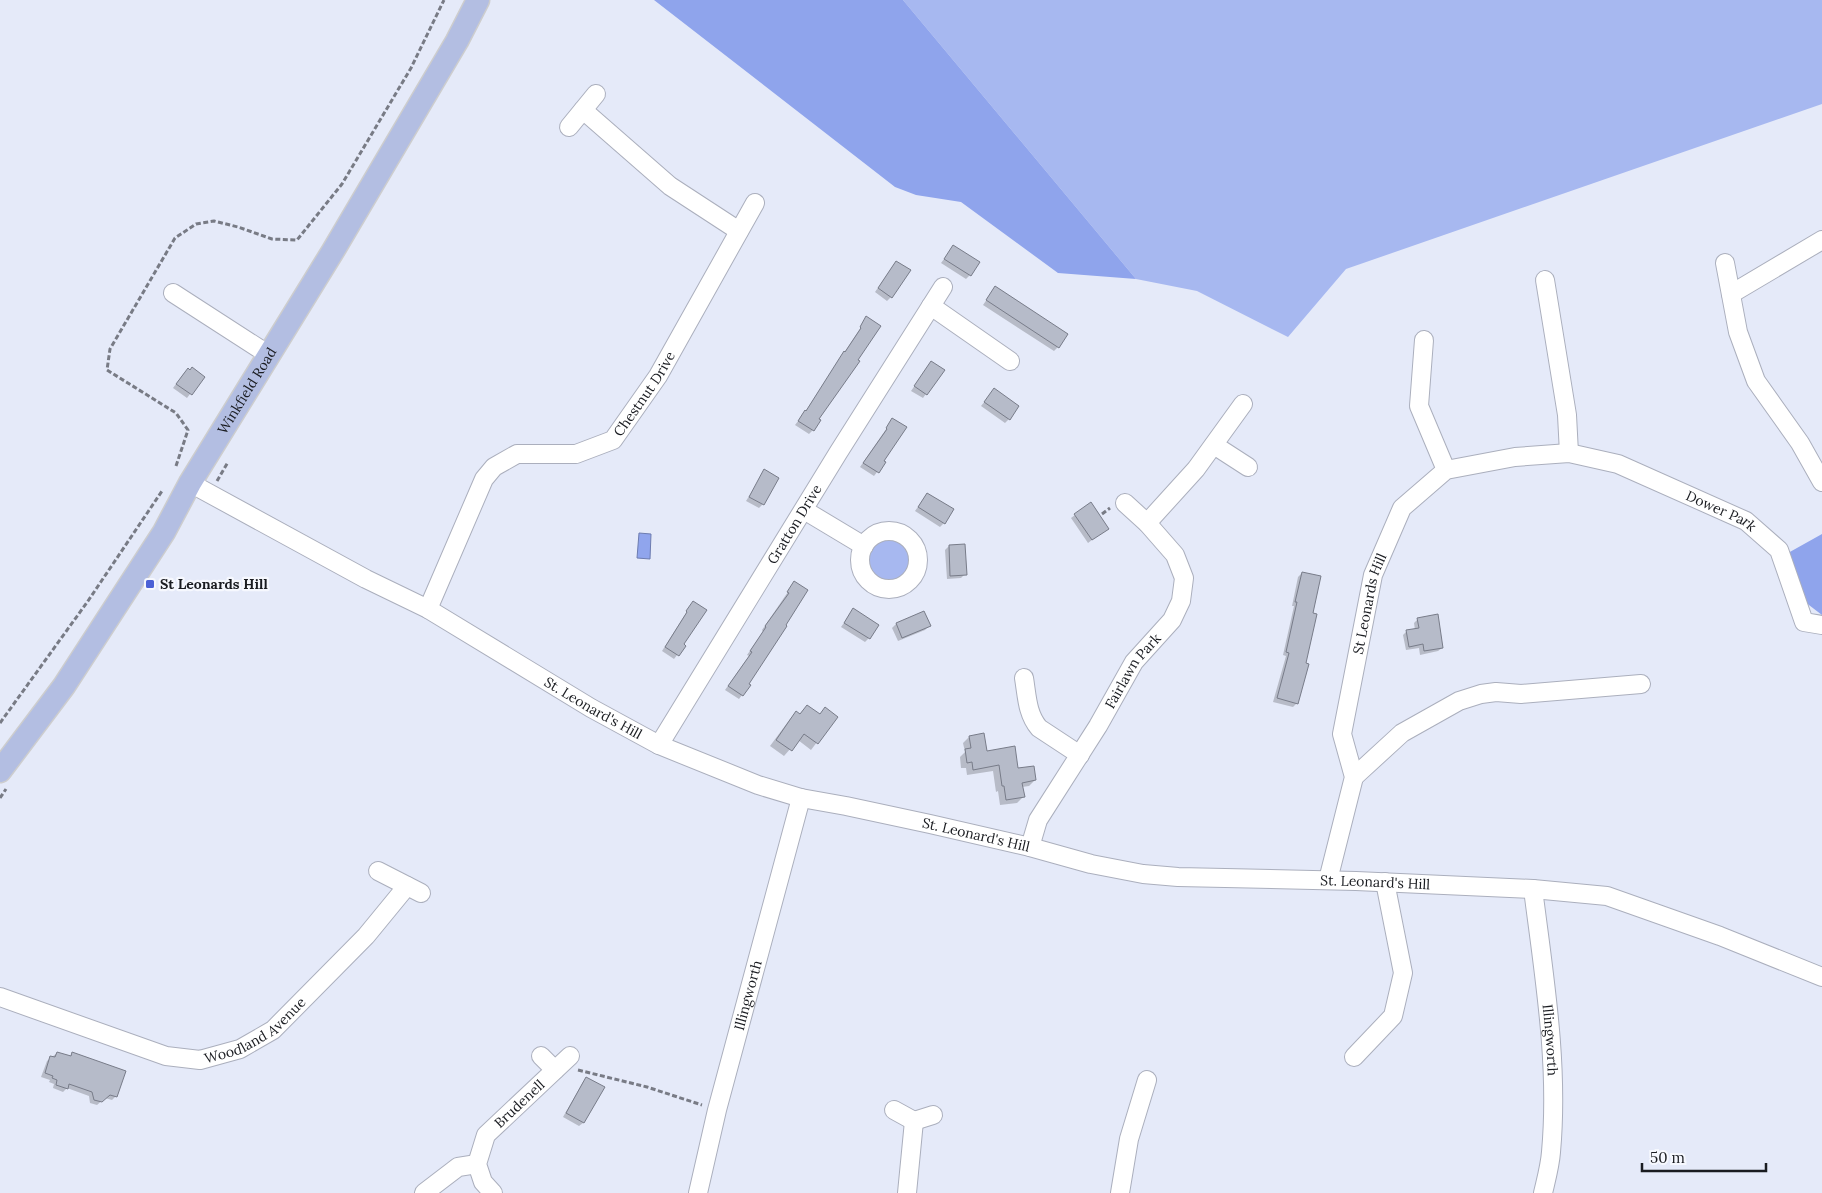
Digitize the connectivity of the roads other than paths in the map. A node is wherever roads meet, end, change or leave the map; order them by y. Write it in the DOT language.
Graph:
graph roads {
  1 [pos="478,0"];
  2 [pos="596,94"];
  3 [pos="583,110"];
  4 [pos="569,127"];
  5 [pos="755,202"];
  6 [pos="739,231"];
  7 [pos="1821,241"];
  8 [pos="1725,263"];
  9 [pos="1544,280"];
  10 [pos="943,288"];
  11 [pos="173,293"];
  12 [pos="1731,294"];
  13 [pos="931,306"];
  14 [pos="1424,340"];
  15 [pos="269,355"];
  16 [pos="1010,361"];
  17 [pos="1243,404"];
  18 [pos="1214,445"];
  19 [pos="1569,453"];
  20 [pos="1248,467"];
  21 [pos="1446,470"];
  22 [pos="182,478"];
  23 [pos="1822,482"];
  24 [pos="1126,503"];
  25 [pos="804,510"];
  26 [pos="1147,523"];
  27 [pos="864,546"];
  28 [pos="428,610"];
  29 [pos="1822,625"];
  30 [pos="1024,678"];
  31 [pos="1641,684"];
  32 [pos="660,745"];
  33 [pos="1080,755"];
  34 [pos="0,771"];
  35 [pos="1354,777"];
  36 [pos="801,798"];
  37 [pos="1030,847"];
  38 [pos="378,871"];
  39 [pos="1328,880"];
  40 [pos="1385,882"];
  41 [pos="1533,889"];
  42 [pos="1822,977"];
  43 [pos="0,996"];
  44 [pos="541,1056"];
  45 [pos="1354,1057"];
  46 [pos="1147,1080"];
  47 [pos="894,1110"];
  48 [pos="933,1115"];
  49 [pos="914,1121"];
  50 [pos="478,1164"];
  51 [pos="424,1193"];
  52 [pos="492,1193"];
  53 [pos="698,1193"];
  54 [pos="907,1193"];
  55 [pos="1120,1193"];
  56 [pos="1543,1193"];
  1 -- 15 [label="main road, Winkfield Road"];
  2 -- 3 [label="street"];
  3 -- 4 [label="street"];
  3 -- 6 [label="street"];
  5 -- 6 [label="street, Chestnut Drive"];
  6 -- 28 [label="street, Chestnut Drive"];
  7 -- 12 [label="street"];
  8 -- 12 [label="street"];
  9 -- 19 [label="street"];
  10 -- 13 [label="street, Gratton Drive"];
  11 -- 15 [label="street"];
  12 -- 23 [label="street"];
  13 -- 16 [label="street"];
  13 -- 25 [label="street, Gratton Drive"];
  14 -- 21 [label="street"];
  15 -- 22 [label="main road, Winkfield Road"];
  17 -- 18 [label="street"];
  18 -- 20 [label="street"];
  18 -- 26 [label="street"];
  19 -- 21 [label="street"];
  19 -- 29 [label="street, Dower Park"];
  21 -- 35 [label="street, St Leonards Hill"];
  22 -- 28 [label="street, St. Leonard's Hill"];
  22 -- 34 [label="main road, Winkfield Road"];
  24 -- 26 [label="street, Fairlawn Park"];
  25 -- 27 [label="street"];
  25 -- 32 [label="street, Gratton Drive"];
  26 -- 33 [label="street, Fairlawn Park"];
  28 -- 32 [label="street, St. Leonard's Hill"];
  30 -- 33 [label="street"];
  31 -- 35 [label="street"];
  32 -- 36 [label="street, St. Leonard's Hill"];
  33 -- 37 [label="street, Fairlawn Park"];
  35 -- 39 [label="street, St Leonards Hill"];
  36 -- 37 [label="street, St. Leonard's Hill"];
  36 -- 53 [label="street, Illingworth"];
  37 -- 39 [label="street, St. Leonard's Hill"];
  38 -- 43 [label="street, Woodland Avenue"];
  39 -- 40 [label="street, St. Leonard's Hill"];
  40 -- 41 [label="street, St. Leonard's Hill"];
  40 -- 45 [label="street"];
  41 -- 42 [label="street, St. Leonard's Hill"];
  41 -- 56 [label="street, Illingworth"];
  44 -- 50 [label="street, Brudenell"];
  46 -- 55 [label="street"];
  47 -- 49 [label="street"];
  48 -- 49 [label="street"];
  49 -- 54 [label="street"];
  50 -- 51 [label="street"];
  50 -- 52 [label="street"];
}
